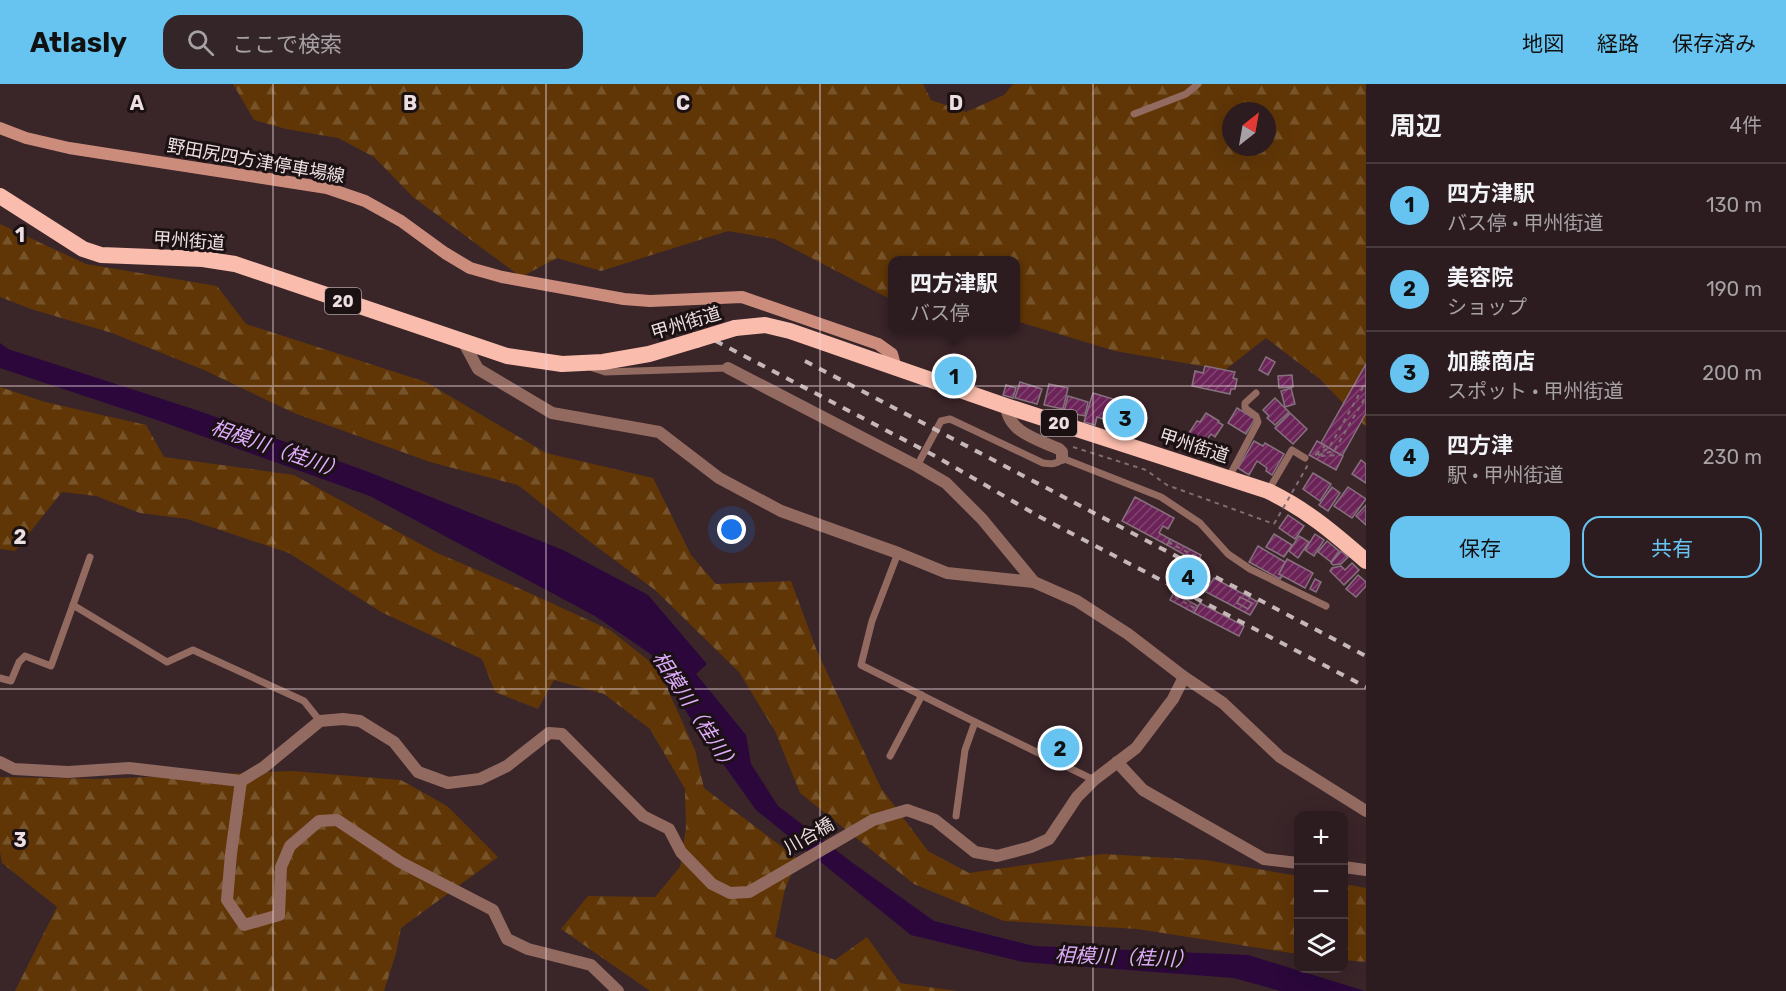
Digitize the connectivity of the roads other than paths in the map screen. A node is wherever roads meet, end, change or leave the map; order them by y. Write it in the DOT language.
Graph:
graph roads {
  1 [pos="1198,84"];
  2 [pos="1134,114"];
  3 [pos="0,128"];
  4 [pos="0,196"];
  5 [pos="464,343"];
  6 [pos="580,363"];
  7 [pos="728,368"];
  8 [pos="897,369"];
  9 [pos="1256,393"];
  10 [pos="1006,406"];
  11 [pos="1060,454"];
  12 [pos="1309,459"];
  13 [pos="917,465"];
  14 [pos="1229,478"];
  15 [pos="1268,491"];
  16 [pos="898,553"];
  17 [pos="90,557"];
  18 [pos="1366,561"];
  19 [pos="1034,582"];
  20 [pos="73,605"];
  21 [pos="1326,606"];
  22 [pos="1184,677"];
  23 [pos="0,678"];
  24 [pos="922,695"];
  25 [pos="320,722"];
  26 [pos="975,722"];
  27 [pos="890,756"];
  28 [pos="0,762"];
  29 [pos="1117,762"];
  30 [pos="1094,780"];
  31 [pos="241,781"];
  32 [pos="1366,811"];
  33 [pos="956,816"];
  34 [pos="1294,862"];
  35 [pos="1348,868"];
  36 [pos="1366,870"];
  37 [pos="618,991"];
  1 -- 2 [label="lane"];
  3 -- 8 [label="main road, 野田尻四方津停車場線"];
  4 -- 5 [label="highway, 甲州街道 / 20"];
  5 -- 6 [label="highway, 甲州街道 / 20"];
  5 -- 16 [label="street"];
  6 -- 7 [label="lane"];
  6 -- 8 [label="highway, 甲州街道 / 20, bridge"];
  7 -- 13 [label="street"];
  8 -- 10 [label="highway, 甲州街道 / 20"];
  9 -- 14 [label="lane"];
  10 -- 11 [label="street"];
  10 -- 14 [label="highway, 甲州街道 / 20"];
  11 -- 13 [label="lane"];
  11 -- 21 [label="lane"];
  12 -- 15 [label="lane"];
  13 -- 19 [label="street"];
  14 -- 15 [label="highway, 甲州街道 / 20"];
  15 -- 18 [label="highway, 甲州街道 / 20"];
  16 -- 19 [label="street"];
  16 -- 24 [label="lane"];
  17 -- 20 [label="lane"];
  19 -- 22 [label="street"];
  20 -- 23 [label="lane"];
  20 -- 25 [label="lane"];
  22 -- 29 [label="street, 川合橋"];
  22 -- 32 [label="street"];
  24 -- 26 [label="lane"];
  24 -- 27 [label="lane"];
  25 -- 30 [label="street, 川合橋"];
  25 -- 31 [label="street"];
  26 -- 30 [label="lane"];
  26 -- 33 [label="lane"];
  28 -- 31 [label="street"];
  29 -- 30 [label="street, 川合橋"];
  29 -- 34 [label="street"];
  31 -- 37 [label="street"];
  35 -- 36 [label="street"];
}
